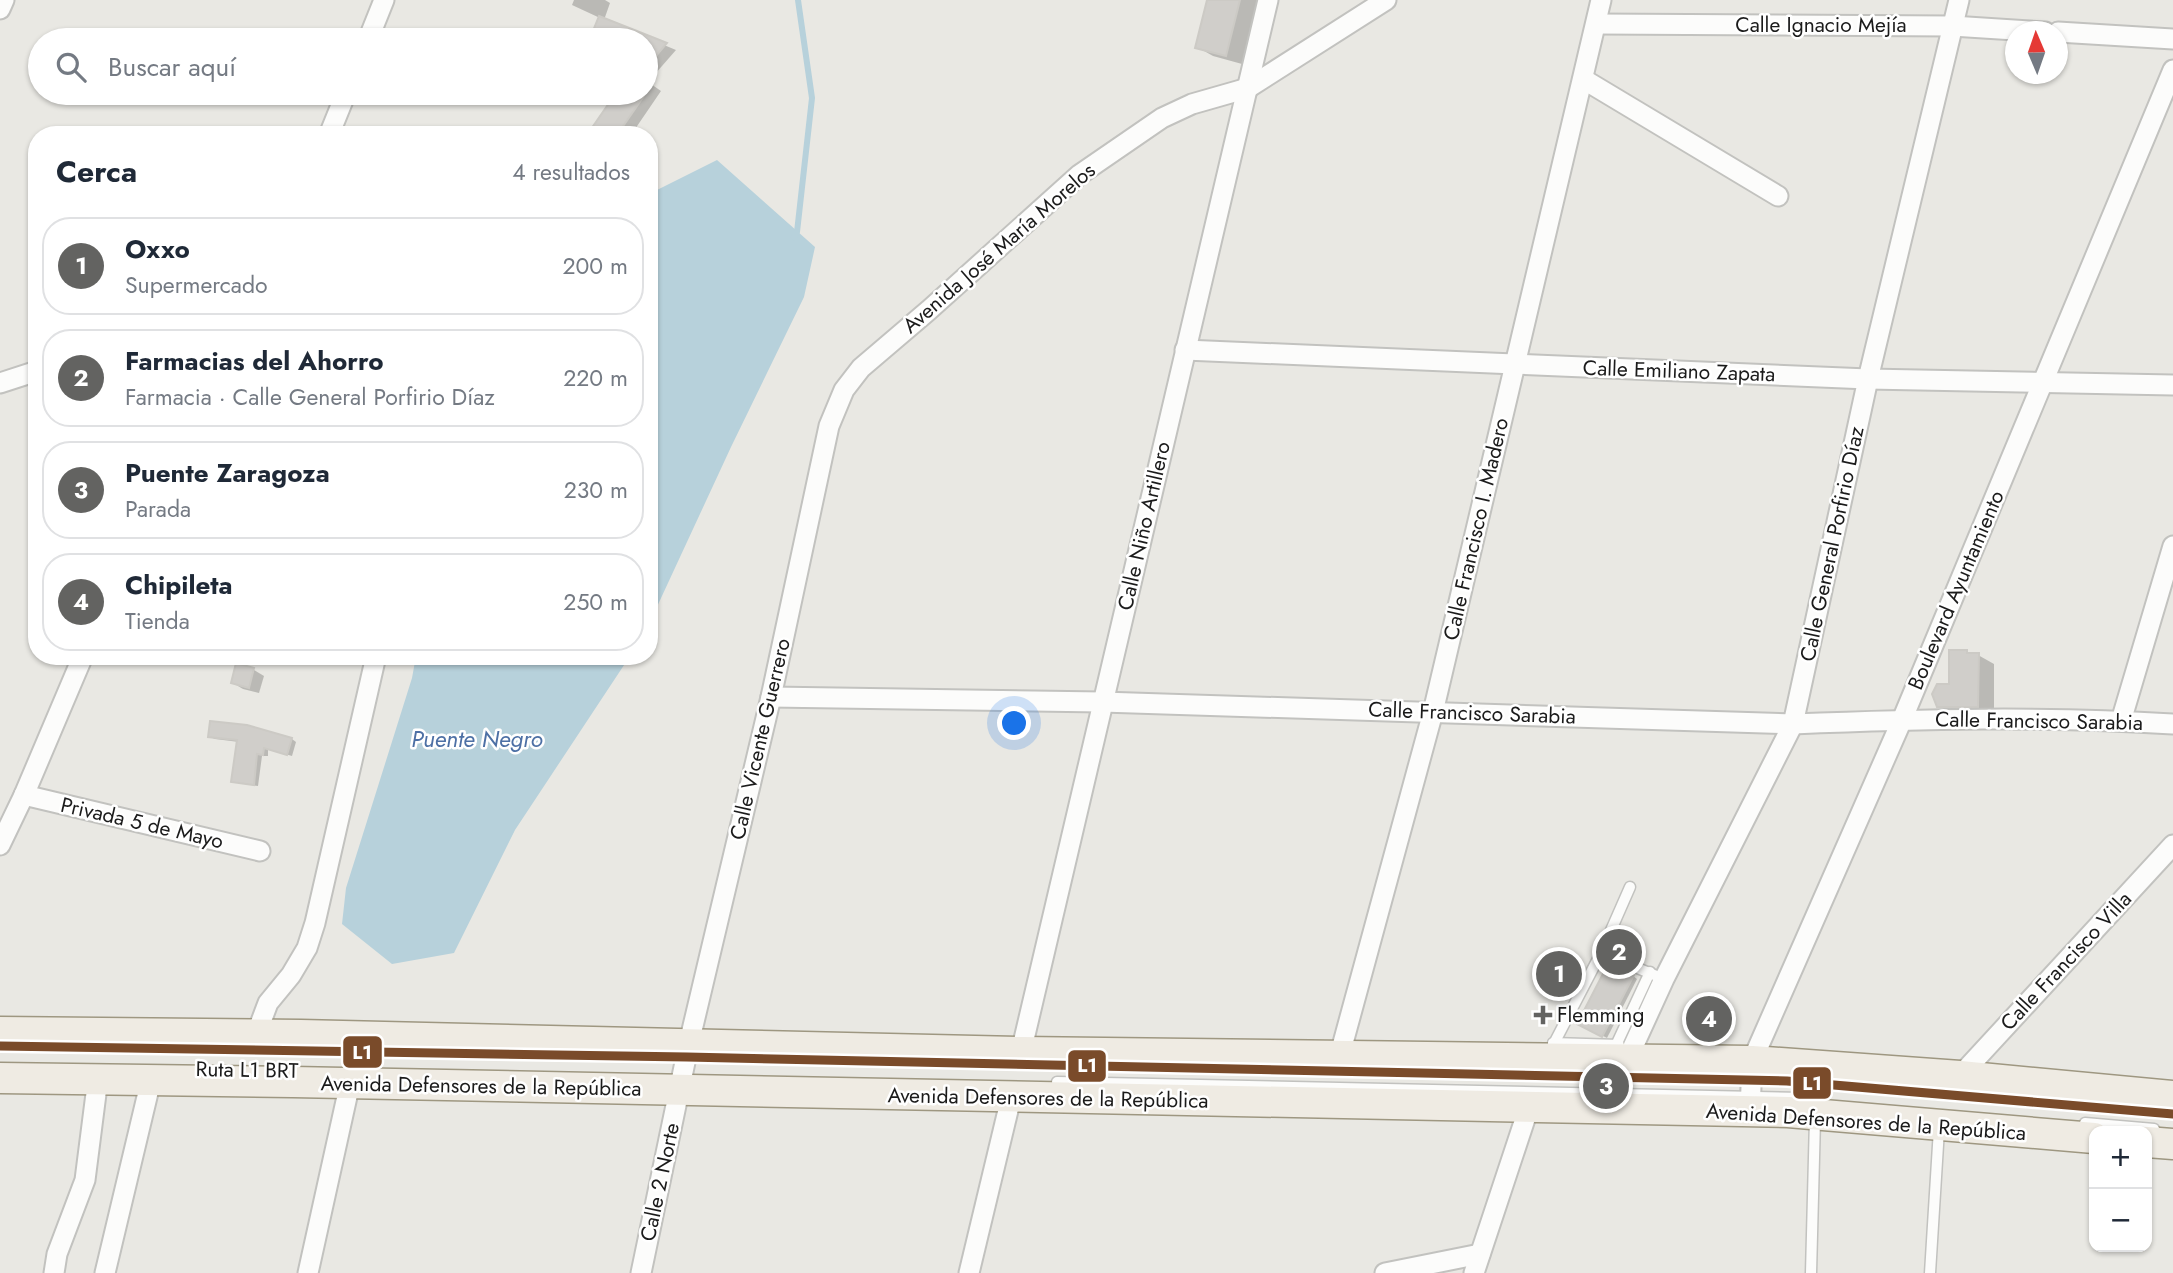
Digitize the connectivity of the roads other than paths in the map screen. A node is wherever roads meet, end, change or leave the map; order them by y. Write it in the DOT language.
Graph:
graph roads {
  1 [pos="4,0"];
  2 [pos="384,0"];
  3 [pos="1268,0"];
  4 [pos="1386,0"];
  5 [pos="1601,0"];
  6 [pos="1959,0"];
  7 [pos="0,9"];
  8 [pos="1596,24"];
  9 [pos="1952,26"];
  10 [pos="373,28"];
  11 [pos="2005,29"];
  12 [pos="2068,33"];
  13 [pos="2173,39"];
  14 [pos="2173,70"];
  15 [pos="1583,79"];
  16 [pos="1248,88"];
  17 [pos="341,105"];
  18 [pos="333,126"];
  19 [pos="1778,196"];
  20 [pos="1185,351"];
  21 [pos="1515,364"];
  22 [pos="28,374"];
  23 [pos="1868,379"];
  24 [pos="2043,381"];
  25 [pos="0,383"];
  26 [pos="2173,385"];
  27 [pos="844,390"];
  28 [pos="2173,546"];
  29 [pos="79,665"];
  30 [pos="374,665"];
  31 [pos="771,697"];
  32 [pos="1102,702"];
  33 [pos="1433,712"];
  34 [pos="1902,720"];
  35 [pos="2121,721"];
  36 [pos="1793,724"];
  37 [pos="2173,724"];
  38 [pos="24,795"];
  39 [pos="0,845"];
  40 [pos="2173,845"];
  41 [pos="260,850"];
  42 [pos="1630,887"];
  43 [pos="1601,953"];
  44 [pos="1657,975"];
  45 [pos="0,1032"];
  46 [pos="256,1035"];
  47 [pos="0,1046"];
  48 [pos="1550,1051"];
  49 [pos="1021,1052"];
  50 [pos="1622,1052"];
  51 [pos="1340,1054"];
  52 [pos="684,1069"];
  53 [pos="1960,1076"];
  54 [pos="0,1078"];
  55 [pos="98,1078"];
  56 [pos="151,1080"];
  57 [pos="1043,1082"];
  58 [pos="350,1083"];
  59 [pos="1751,1087"];
  60 [pos="2173,1097"];
  61 [pos="1011,1098"];
  62 [pos="1529,1107"];
  63 [pos="1815,1107"];
  64 [pos="2173,1114"];
  65 [pos="1939,1125"];
  66 [pos="2085,1130"];
  67 [pos="2160,1139"];
  68 [pos="1480,1254"];
  69 [pos="54,1273"];
  70 [pos="105,1273"];
  71 [pos="308,1273"];
  72 [pos="641,1273"];
  73 [pos="969,1273"];
  74 [pos="1385,1273"];
  75 [pos="1474,1273"];
  76 [pos="1811,1273"];
  77 [pos="1930,1273"];
  1 -- 7 [label="street"];
  2 -- 10 [label="street"];
  3 -- 16 [label="street, Calle Niño Artillero"];
  4 -- 16 [label="street, Avenida José María Morelos"];
  5 -- 8 [label="street, Calle Francisco I. Madero"];
  6 -- 9 [label="street, Calle General Porfirio Díaz"];
  8 -- 9 [label="street, Calle Ignacio Mejía"];
  8 -- 15 [label="street, Calle Francisco I. Madero"];
  9 -- 11 [label="street, Calle Ignacio Mejía"];
  9 -- 23 [label="street, Calle General Porfirio Díaz"];
  12 -- 13 [label="street"];
  14 -- 24 [label="street, Boulevard Ayuntamiento"];
  15 -- 19 [label="street"];
  15 -- 21 [label="street, Calle Francisco I. Madero"];
  16 -- 20 [label="street, Calle Niño Artillero"];
  16 -- 27 [label="street, Avenida José María Morelos"];
  17 -- 18 [label="street"];
  20 -- 21 [label="street, Calle Emiliano Zapata"];
  20 -- 32 [label="street, Calle Niño Artillero"];
  21 -- 23 [label="street, Calle Emiliano Zapata"];
  21 -- 33 [label="street, Calle Francisco I. Madero"];
  22 -- 25 [label="street"];
  23 -- 24 [label="street, Calle Emiliano Zapata"];
  23 -- 36 [label="street, Calle General Porfirio Díaz"];
  24 -- 26 [label="street, Calle Emiliano Zapata"];
  24 -- 34 [label="street, Boulevard Ayuntamiento"];
  27 -- 31 [label="street, Calle Vicente Guerrero"];
  28 -- 35 [label="street"];
  29 -- 38 [label="street"];
  30 -- 46 [label="street"];
  31 -- 32 [label="street, Calle Francisco Sarabia"];
  31 -- 52 [label="street, Calle Vicente Guerrero"];
  32 -- 33 [label="street, Calle Francisco Sarabia"];
  32 -- 49 [label="street, Calle Niño Artillero"];
  33 -- 36 [label="street, Calle Francisco Sarabia"];
  33 -- 51 [label="street, Calle Francisco I. Madero"];
  34 -- 35 [label="street, Calle Francisco Sarabia"];
  34 -- 36 [label="street, Calle Francisco Sarabia"];
  34 -- 59 [label="street, Boulevard Ayuntamiento"];
  35 -- 37 [label="street, Calle Francisco Sarabia"];
  36 -- 44 [label="street, Calle General Porfirio Díaz"];
  38 -- 39 [label="street"];
  38 -- 41 [label="street, Privada 5 de Mayo"];
  40 -- 53 [label="street, Calle Francisco Villa"];
  42 -- 43 [label="lane"];
  43 -- 44 [label="lane"];
  43 -- 48 [label="lane"];
  44 -- 50 [label="street, Calle General Porfirio Díaz"];
  45 -- 46 [label="main road, Avenida Defensores de la República"];
  46 -- 52 [label="main road, Avenida Defensores de la República"];
  47 -- 52 [label="lane, Ruta L1 BRT"];
  48 -- 50 [label="main road, Avenida Defensores de la República"];
  48 -- 51 [label="main road, Avenida Defensores de la República"];
  49 -- 51 [label="main road, Avenida Defensores de la República"];
  49 -- 52 [label="main road, Avenida Defensores de la República"];
  50 -- 59 [label="main road, Avenida Defensores de la República"];
  52 -- 58 [label="main road, Avenida Defensores de la República"];
  52 -- 59 [label="lane, Ruta L1 BRT"];
  52 -- 61 [label="main road, Avenida Defensores de la República"];
  52 -- 72 [label="street, Calle 2 Norte"];
  53 -- 59 [label="main road, Avenida Defensores de la República"];
  53 -- 60 [label="main road, Avenida Defensores de la República"];
  54 -- 55 [label="main road, Avenida Defensores de la República"];
  55 -- 56 [label="main road, Avenida Defensores de la República"];
  55 -- 69 [label="street"];
  56 -- 58 [label="main road, Avenida Defensores de la República"];
  56 -- 70 [label="street"];
  57 -- 59 [label="lane, Ruta L1 BRT"];
  58 -- 71 [label="street"];
  59 -- 62 [label="main road, Avenida Defensores de la República"];
  59 -- 63 [label="main road, Avenida Defensores de la República"];
  59 -- 64 [label="lane, Ruta L1 BRT"];
  61 -- 62 [label="main road, Avenida Defensores de la República"];
  61 -- 73 [label="street"];
  62 -- 68 [label="street"];
  63 -- 65 [label="main road, Avenida Defensores de la República"];
  63 -- 76 [label="lane"];
  65 -- 66 [label="main road, Avenida Defensores de la República"];
  65 -- 77 [label="lane"];
  66 -- 67 [label="lane"];
  68 -- 74 [label="street"];
  68 -- 75 [label="street"];
}
